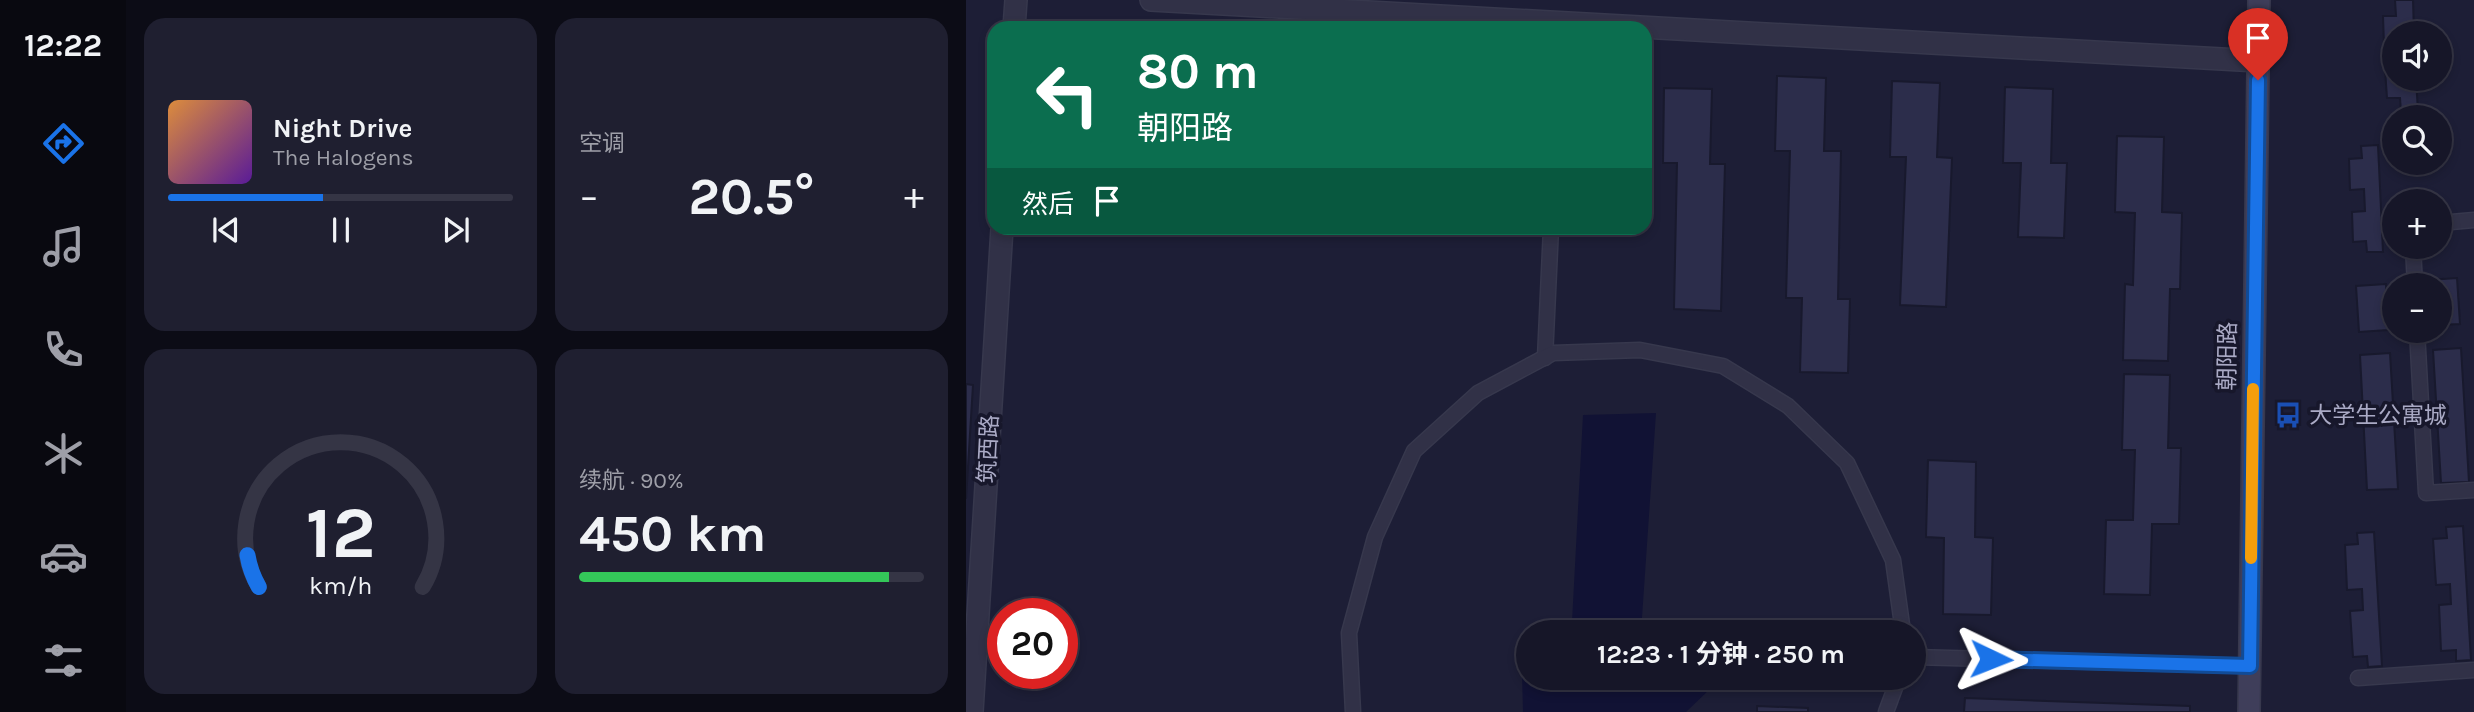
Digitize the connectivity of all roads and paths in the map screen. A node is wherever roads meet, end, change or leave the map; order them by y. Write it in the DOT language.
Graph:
graph roads {
  1 [pos="1016,0"];
  2 [pos="1151,0"];
  3 [pos="2259,0"];
  4 [pos="1014,21"];
  5 [pos="1495,21"];
  6 [pos="1652,30"];
  7 [pos="2258,61"];
  8 [pos="2474,220"];
  9 [pos="2452,222"];
  10 [pos="1002,235"];
  11 [pos="1551,235"];
  12 [pos="2418,343"];
  13 [pos="1545,358"];
  14 [pos="2474,490"];
  15 [pos="1902,620"];
  16 [pos="1926,657"];
  17 [pos="2250,666"];
  18 [pos="2474,670"];
  19 [pos="2358,678"];
  20 [pos="1894,690"];
  21 [pos="972,712"];
  22 [pos="1353,712"];
  23 [pos="1886,712"];
  24 [pos="2249,712"];
  1 -- 4 [label="street"];
  2 -- 5 [label="street"];
  3 -- 7 [label="street, 朝阳路"];
  6 -- 7 [label="street"];
  7 -- 17 [label="street, 朝阳路"];
  8 -- 9 [label="lane"];
  10 -- 21 [label="street, 筑西路"];
  11 -- 13 [label="lane"];
  12 -- 14 [label="lane"];
  13 -- 15 [label="lane"];
  13 -- 22 [label="lane"];
  16 -- 17 [label="lane"];
  17 -- 24 [label="street, 朝阳路"];
  18 -- 19 [label="lane"];
  20 -- 23 [label="lane"];
}
